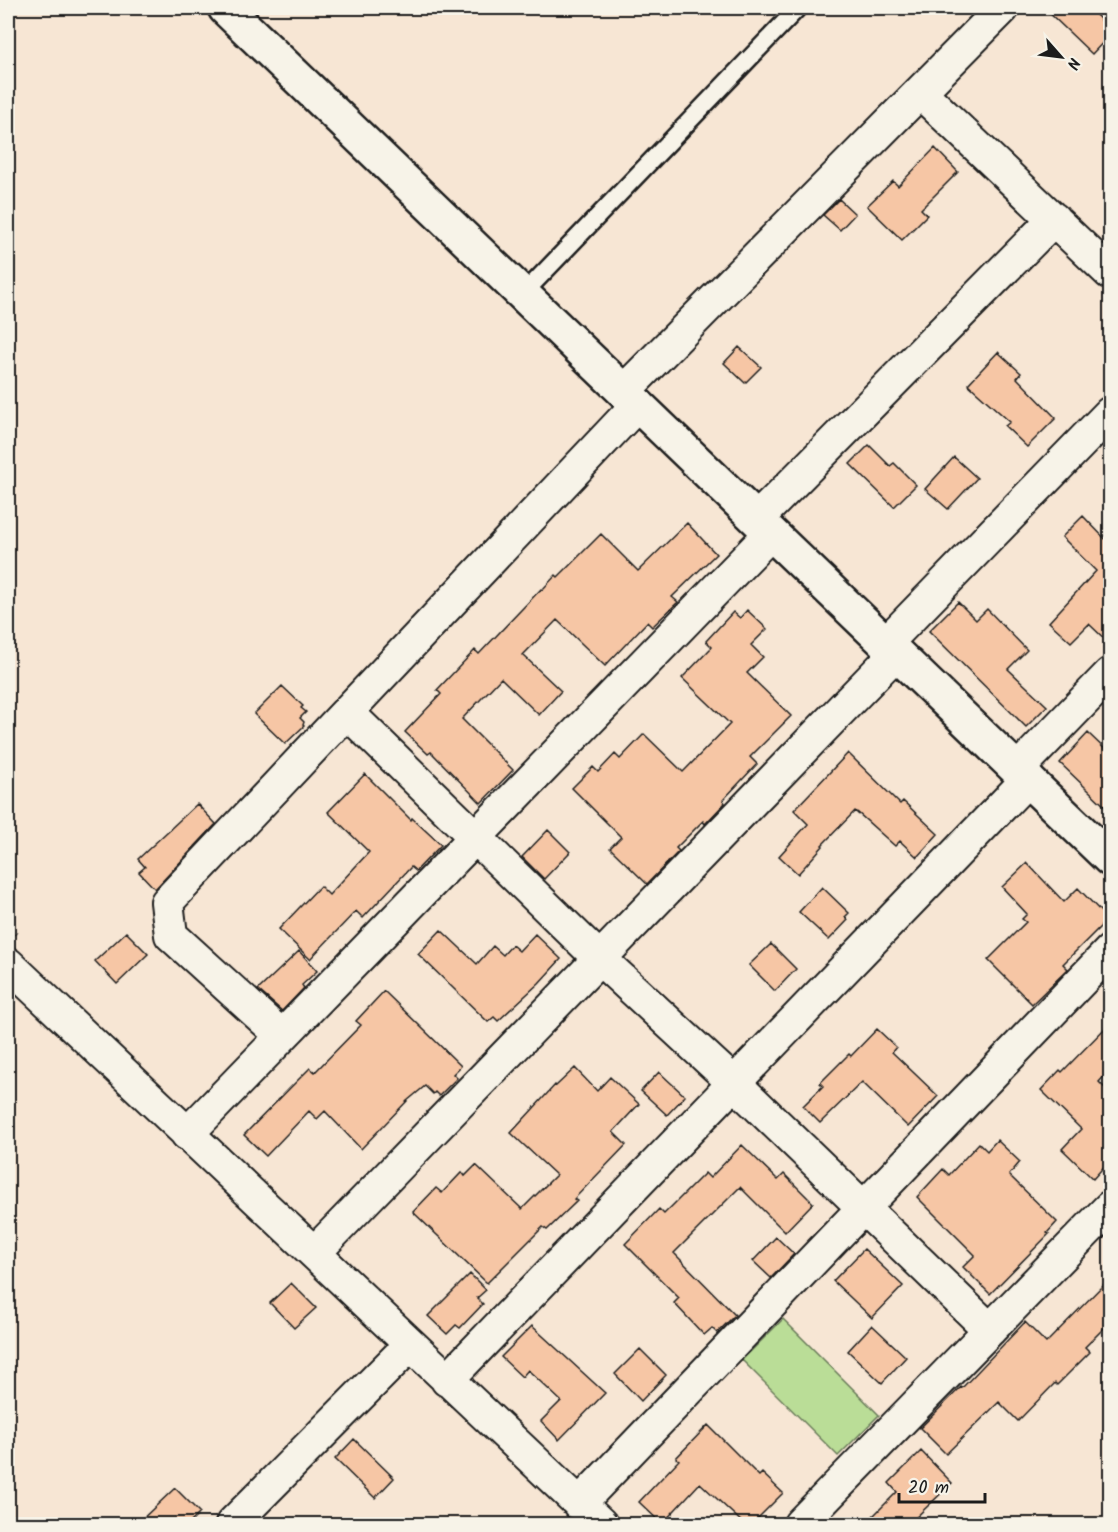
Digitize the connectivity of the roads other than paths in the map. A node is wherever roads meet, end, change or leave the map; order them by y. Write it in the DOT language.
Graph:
graph roads {
  1 [pos="225,8"];
  2 [pos="798,8"];
  3 [pos="1003,8"];
  4 [pos="920,92"];
  5 [pos="1054,219"];
  6 [pos="1110,273"];
  7 [pos="523,294"];
  8 [pos="631,398"];
  9 [pos="1110,413"];
  10 [pos="764,526"];
  11 [pos="891,648"];
  12 [pos="1110,674"];
  13 [pos="347,712"];
  14 [pos="1023,774"];
  15 [pos="475,837"];
  16 [pos="1110,859"];
  17 [pos="1110,951"];
  18 [pos="600,958"];
  19 [pos="8,964"];
  20 [pos="282,1036"];
  21 [pos="734,1083"];
  22 [pos="187,1134"];
  23 [pos="1110,1206"];
  24 [pos="863,1208"];
  25 [pos="314,1253"];
  26 [pos="990,1330"];
  27 [pos="410,1345"];
  28 [pos="447,1380"];
  29 [pos="590,1514"];
  30 [pos="232,1524"];
  31 [pos="800,1524"];
  1 -- 7 [label="street"];
  2 -- 7 [label="lane"];
  3 -- 4 [label="street"];
  4 -- 5 [label="street"];
  4 -- 8 [label="street"];
  5 -- 6 [label="street"];
  5 -- 10 [label="street"];
  7 -- 8 [label="street"];
  8 -- 10 [label="street"];
  8 -- 13 [label="street"];
  9 -- 11 [label="street"];
  10 -- 11 [label="street"];
  10 -- 15 [label="street"];
  11 -- 14 [label="street"];
  11 -- 18 [label="street"];
  12 -- 14 [label="street"];
  13 -- 15 [label="street"];
  13 -- 20 [label="street"];
  14 -- 16 [label="street"];
  14 -- 21 [label="street"];
  15 -- 18 [label="street"];
  15 -- 20 [label="street"];
  17 -- 24 [label="street"];
  18 -- 21 [label="street"];
  18 -- 25 [label="street"];
  19 -- 22 [label="street"];
  20 -- 22 [label="street"];
  21 -- 24 [label="street"];
  21 -- 28 [label="street"];
  22 -- 25 [label="street"];
  23 -- 26 [label="street"];
  24 -- 26 [label="street"];
  24 -- 29 [label="street"];
  25 -- 27 [label="street"];
  26 -- 31 [label="street"];
  27 -- 28 [label="street"];
  27 -- 30 [label="street"];
  28 -- 29 [label="street"];
}
